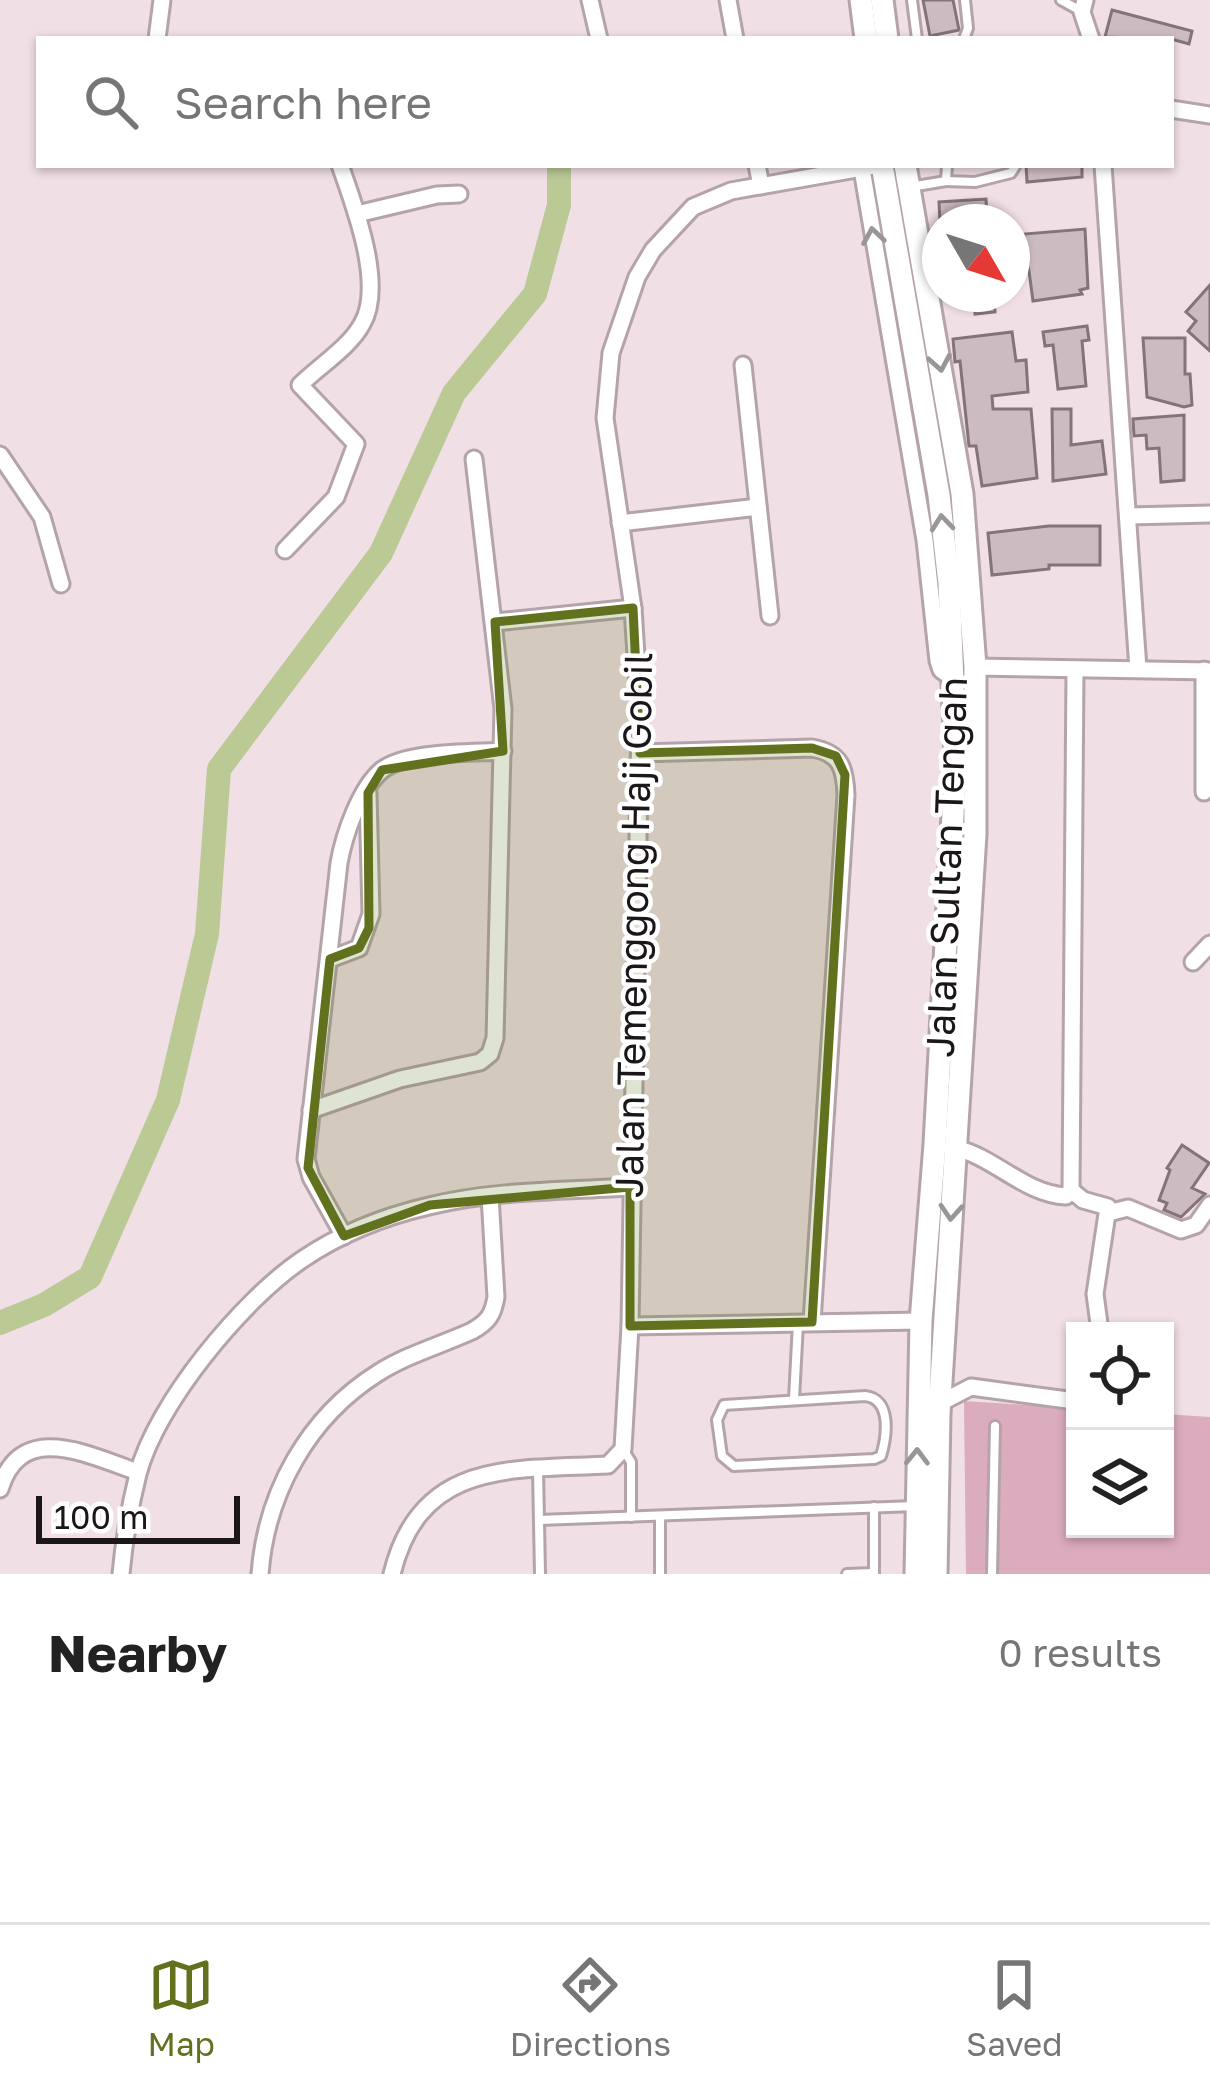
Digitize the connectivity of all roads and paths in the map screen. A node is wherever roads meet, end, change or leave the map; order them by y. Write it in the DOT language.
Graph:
graph roads {
  1 [pos="161,0"];
  2 [pos="590,0"];
  3 [pos="728,0"];
  4 [pos="860,0"];
  5 [pos="882,0"];
  6 [pos="911,0"];
  7 [pos="965,0"];
  8 [pos="1060,0"];
  9 [pos="1084,6"];
  10 [pos="158,36"];
  11 [pos="598,36"];
  12 [pos="734,36"];
  13 [pos="866,36"];
  14 [pos="887,36"];
  15 [pos="917,36"];
  16 [pos="965,36"];
  17 [pos="1090,36"];
  18 [pos="1174,109"];
  19 [pos="1210,115"];
  20 [pos="341,168"];
  21 [pos="757,168"];
  22 [pos="863,168"];
  23 [pos="874,168"];
  24 [pos="947,168"];
  25 [pos="1014,168"];
  26 [pos="1103,168"];
  27 [pos="907,176"];
  28 [pos="946,181"];
  29 [pos="760,186"];
  30 [pos="459,194"];
  31 [pos="357,214"];
  32 [pos="743,364"];
  33 [pos="0,455"];
  34 [pos="474,459"];
  35 [pos="758,506"];
  36 [pos="1210,514"];
  37 [pos="1129,516"];
  38 [pos="620,523"];
  39 [pos="285,550"];
  40 [pos="61,584"];
  41 [pos="633,608"];
  42 [pos="770,616"];
  43 [pos="495,622"];
  44 [pos="975,667"];
  45 [pos="1138,669"];
  46 [pos="1075,670"];
  47 [pos="1207,671"];
  48 [pos="503,751"];
  49 [pos="640,753"];
  50 [pos="1204,792"];
  51 [pos="368,793"];
  52 [pos="1210,944"];
  53 [pos="330,959"];
  54 [pos="1193,962"];
  55 [pos="311,1110"];
  56 [pos="956,1148"];
  57 [pos="630,1187"];
  58 [pos="1071,1190"];
  59 [pos="490,1196"];
  60 [pos="1210,1205"];
  61 [pos="1108,1213"];
  62 [pos="344,1236"];
  63 [pos="921,1321"];
  64 [pos="806,1322"];
  65 [pos="1099,1322"];
  66 [pos="630,1326"];
  67 [pos="794,1399"];
  68 [pos="1066,1400"];
  69 [pos="940,1403"];
  70 [pos="995,1426"];
  71 [pos="623,1449"];
  72 [pos="538,1469"];
  73 [pos="138,1472"];
  74 [pos="0,1489"];
  75 [pos="916,1505"];
  76 [pos="874,1507"];
  77 [pos="661,1516"];
  78 [pos="631,1517"];
  79 [pos="539,1520"];
  80 [pos="121,1574"];
  81 [pos="260,1574"];
  82 [pos="392,1574"];
  83 [pos="540,1574"];
  84 [pos="660,1574"];
  85 [pos="847,1574"];
  86 [pos="874,1574"];
  87 [pos="916,1574"];
  88 [pos="936,1574"];
  89 [pos="992,1574"];
  1 -- 10 [label="street"];
  2 -- 11 [label="street"];
  3 -- 12 [label="street"];
  4 -- 13 [label="main road"];
  5 -- 14 [label="main road"];
  6 -- 15 [label="lane"];
  7 -- 16 [label="lane"];
  8 -- 9 [label="lane"];
  9 -- 17 [label="street"];
  18 -- 19 [label="street"];
  20 -- 31 [label="street"];
  21 -- 29 [label="street"];
  22 -- 29 [label="street, Jalan Temenggong Haji Gobil"];
  63 -- 23 [label="main road, Jalan Sultan Tengah, one-way"];
  24 -- 28 [label="lane"];
  25 -- 28 [label="lane"];
  26 -- 37 [label="street"];
  27 -- 28 [label="lane"];
  27 -- 44 [label="main road, Jalan Sultan Tengah, one-way"];
  29 -- 38 [label="street, Jalan Temenggong Haji Gobil"];
  30 -- 31 [label="street"];
  31 -- 39 [label="street"];
  32 -- 35 [label="street"];
  33 -- 40 [label="street"];
  34 -- 43 [label="street"];
  35 -- 38 [label="street"];
  35 -- 42 [label="street"];
  36 -- 37 [label="street"];
  37 -- 45 [label="street"];
  38 -- 41 [label="street, Jalan Temenggong Haji Gobil"];
  41 -- 43 [label="street"];
  41 -- 49 [label="street, Jalan Temenggong Haji Gobil"];
  43 -- 48 [label="street"];
  44 -- 46 [label="street"];
  44 -- 56 [label="main road, Jalan Sultan Tengah"];
  45 -- 46 [label="street"];
  45 -- 47 [label="street"];
  46 -- 58 [label="street"];
  47 -- 50 [label="street"];
  48 -- 51 [label="street"];
  48 -- 55 [label="street"];
  49 -- 57 [label="street, Jalan Temenggong Haji Gobil"];
  49 -- 64 [label="street"];
  51 -- 53 [label="street"];
  51 -- 53 [label="street"];
  52 -- 54 [label="street"];
  53 -- 55 [label="street"];
  55 -- 62 [label="street"];
  56 -- 58 [label="street"];
  56 -- 69 [label="main road, Jalan Sultan Tengah, one-way"];
  57 -- 59 [label="street"];
  57 -- 66 [label="street, Jalan Temenggong Haji Gobil"];
  58 -- 61 [label="street"];
  59 -- 62 [label="street"];
  59 -- 81 [label="street"];
  60 -- 61 [label="street"];
  61 -- 65 [label="street"];
  62 -- 73 [label="street"];
  63 -- 64 [label="street"];
  75 -- 63 [label="main road, Jalan Sultan Tengah, one-way"];
  64 -- 66 [label="street"];
  64 -- 67 [label="lane"];
  66 -- 71 [label="street, Jalan Temenggong Haji Gobil"];
  67 -- 67 [label="lane"];
  68 -- 69 [label="street"];
  69 -- 88 [label="main road, Jalan Sultan Tengah"];
  70 -- 89 [label="lane"];
  71 -- 72 [label="street"];
  71 -- 78 [label="lane"];
  72 -- 79 [label="lane"];
  72 -- 82 [label="street"];
  73 -- 74 [label="street"];
  73 -- 80 [label="street"];
  75 -- 76 [label="lane"];
  75 -- 87 [label="main road, Jalan Sultan Tengah"];
  76 -- 77 [label="lane"];
  76 -- 86 [label="lane"];
  77 -- 78 [label="lane"];
  77 -- 84 [label="lane"];
  78 -- 79 [label="lane"];
  79 -- 83 [label="lane"];
  85 -- 86 [label="lane"];
}
